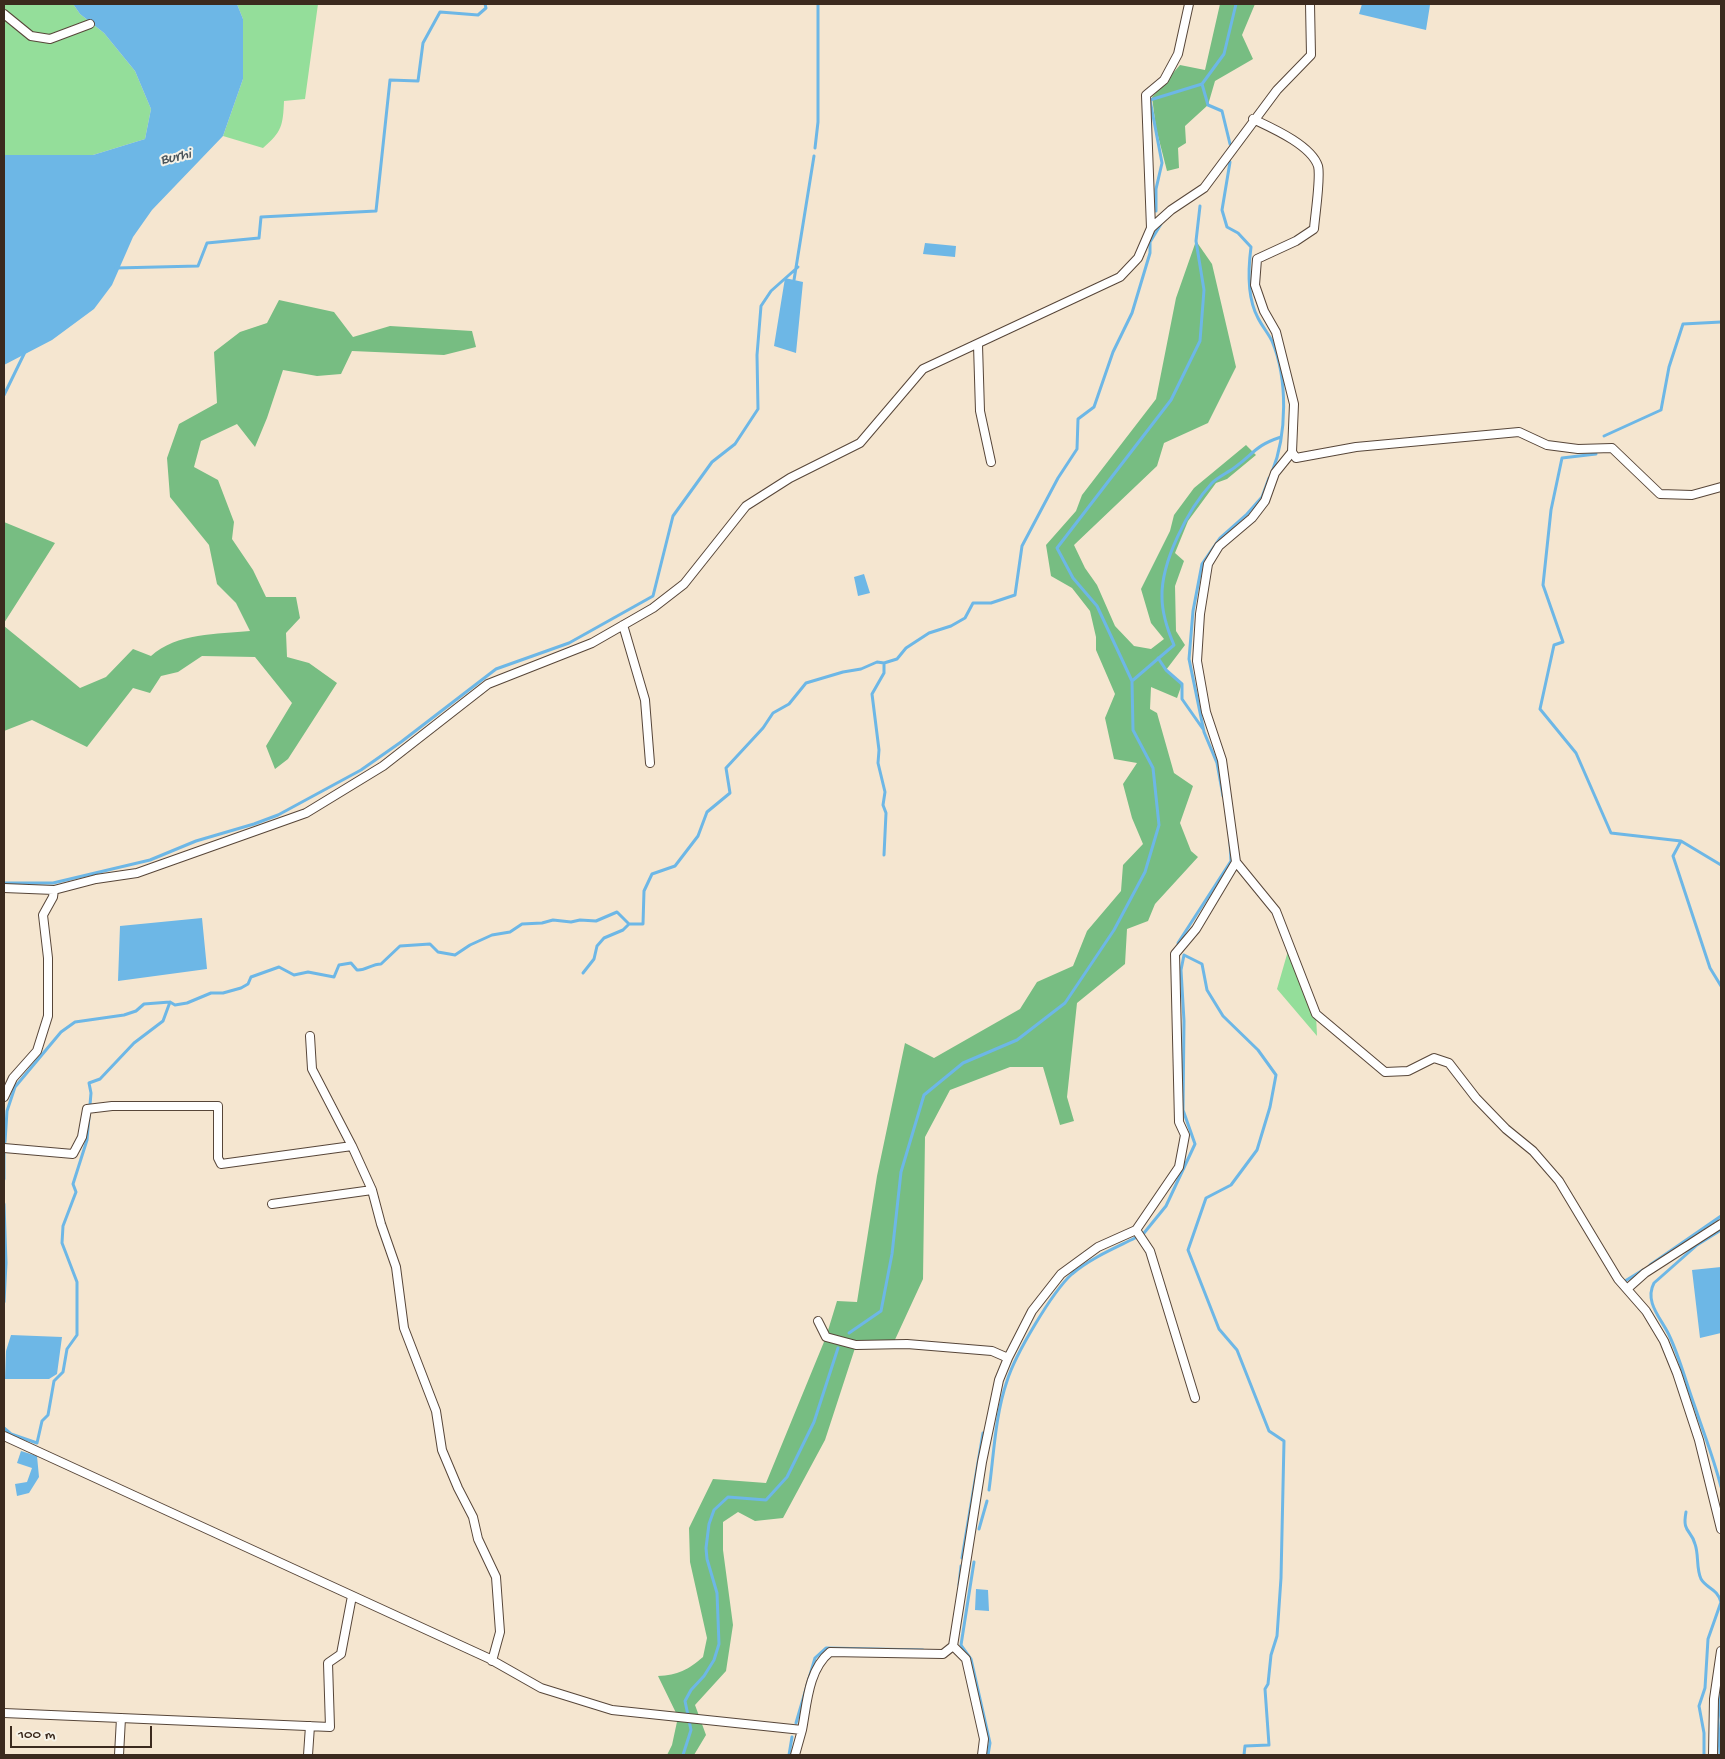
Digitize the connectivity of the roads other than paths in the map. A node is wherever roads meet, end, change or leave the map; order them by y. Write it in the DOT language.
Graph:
graph roads {
  1 [pos="1189,4"];
  2 [pos="1310,4"];
  3 [pos="4,14"];
  4 [pos="90,24"];
  5 [pos="1253,119"];
  6 [pos="1152,228"];
  7 [pos="978,345"];
  8 [pos="1292,452"];
  9 [pos="991,462"];
  10 [pos="1721,487"];
  11 [pos="623,624"];
  12 [pos="650,763"];
  13 [pos="1236,862"];
  14 [pos="4,888"];
  15 [pos="54,890"];
  16 [pos="310,1036"];
  17 [pos="4,1077"];
  18 [pos="13,1078"];
  19 [pos="4,1097"];
  20 [pos="352,1146"];
  21 [pos="4,1148"];
  22 [pos="372,1190"];
  23 [pos="272,1204"];
  24 [pos="1721,1224"];
  25 [pos="1136,1230"];
  26 [pos="1627,1289"];
  27 [pos="818,1321"];
  28 [pos="1008,1358"];
  29 [pos="1195,1398"];
  30 [pos="4,1436"];
  31 [pos="1719,1510"];
  32 [pos="1721,1529"];
  33 [pos="352,1596"];
  34 [pos="953,1646"];
  35 [pos="1721,1651"];
  36 [pos="492,1661"];
  37 [pos="4,1713"];
  38 [pos="121,1718"];
  39 [pos="310,1726"];
  40 [pos="802,1730"];
  41 [pos="119,1755"];
  42 [pos="308,1755"];
  43 [pos="795,1755"];
  44 [pos="982,1755"];
  45 [pos="1713,1755"];
  1 -- 6 [label="street"];
  2 -- 5 [label="street"];
  3 -- 4 [label="street"];
  5 -- 6 [label="street"];
  5 -- 8 [label="street"];
  6 -- 7 [label="street"];
  7 -- 9 [label="street"];
  7 -- 11 [label="street"];
  8 -- 10 [label="street"];
  8 -- 13 [label="street"];
  11 -- 12 [label="street"];
  11 -- 15 [label="street"];
  13 -- 25 [label="street"];
  13 -- 26 [label="street"];
  14 -- 15 [label="street"];
  15 -- 18 [label="street"];
  16 -- 20 [label="street"];
  17 -- 18 [label="street"];
  18 -- 19 [label="street"];
  20 -- 21 [label="street"];
  20 -- 22 [label="street"];
  22 -- 23 [label="street"];
  22 -- 36 [label="street"];
  24 -- 26 [label="street"];
  25 -- 28 [label="street"];
  25 -- 29 [label="street"];
  26 -- 31 [label="street"];
  27 -- 28 [label="street"];
  28 -- 34 [label="street"];
  30 -- 33 [label="street"];
  31 -- 32 [label="street"];
  33 -- 36 [label="street"];
  33 -- 39 [label="street"];
  34 -- 40 [label="street"];
  34 -- 44 [label="street"];
  35 -- 45 [label="street"];
  36 -- 40 [label="street"];
  37 -- 38 [label="street"];
  38 -- 39 [label="street"];
  38 -- 41 [label="street"];
  39 -- 42 [label="street"];
  40 -- 43 [label="street"];
}
